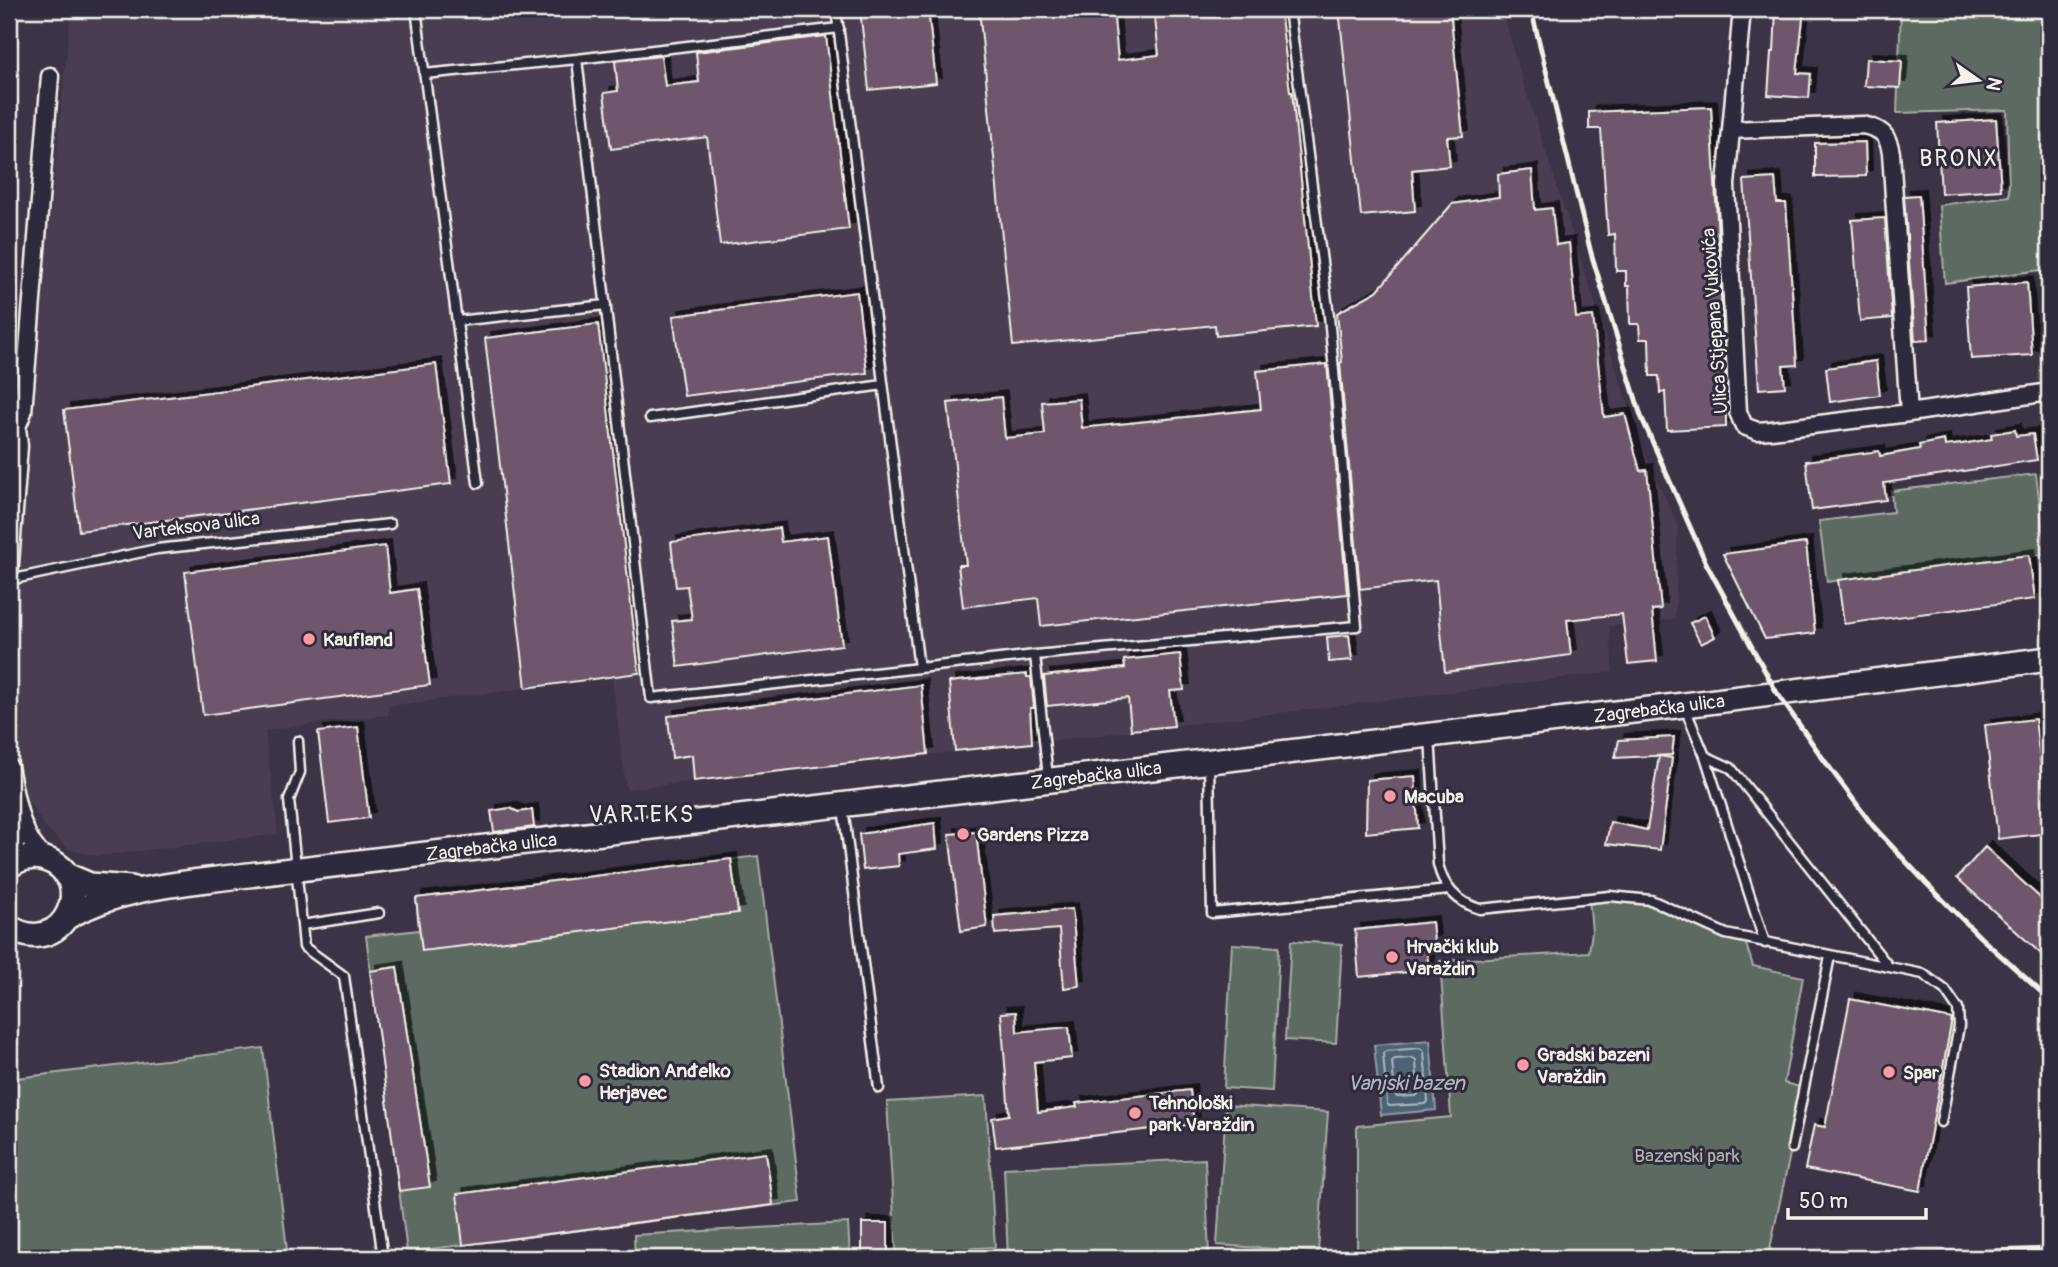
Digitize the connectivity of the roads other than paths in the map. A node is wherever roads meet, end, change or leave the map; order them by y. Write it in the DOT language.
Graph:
graph roads {
  1 [pos="416,9"];
  2 [pos="836,9"];
  3 [pos="1289,9"];
  4 [pos="1742,9"];
  5 [pos="839,28"];
  6 [pos="577,59"];
  7 [pos="424,74"];
  8 [pos="50,76"];
  9 [pos="1731,130"];
  10 [pos="606,305"];
  11 [pos="457,321"];
  12 [pos="883,386"];
  13 [pos="2049,392"];
  14 [pos="1909,413"];
  15 [pos="650,418"];
  16 [pos="13,425"];
  17 [pos="478,483"];
  18 [pos="390,524"];
  19 [pos="9,578"];
  20 [pos="1035,655"];
  21 [pos="2049,659"];
  22 [pos="919,668"];
  23 [pos="1684,705"];
  24 [pos="1430,734"];
  25 [pos="298,741"];
  26 [pos="1705,756"];
  27 [pos="1209,761"];
  28 [pos="9,767"];
  29 [pos="1049,780"];
  30 [pos="843,804"];
  31 [pos="19,811"];
  32 [pos="46,859"];
  33 [pos="9,865"];
  34 [pos="296,870"];
  35 [pos="66,875"];
  36 [pos="145,889"];
  37 [pos="1449,890"];
  38 [pos="379,913"];
  39 [pos="67,917"];
  40 [pos="302,925"];
  41 [pos="9,927"];
  42 [pos="1765,943"];
  43 [pos="1830,956"];
  44 [pos="1888,967"];
  45 [pos="879,1088"];
  46 [pos="1941,1122"];
  47 [pos="1792,1148"];
  48 [pos="383,1258"];
  1 -- 7 [label="lane"];
  2 -- 5 [label="lane"];
  3 -- 20 [label="lane"];
  4 -- 9 [label="street, Ulica Stjepana Vukovića"];
  5 -- 6 [label="lane"];
  5 -- 12 [label="lane"];
  6 -- 7 [label="lane"];
  6 -- 10 [label="lane"];
  7 -- 11 [label="lane"];
  8 -- 16 [label="street, Varteksova ulica"];
  9 -- 14 [label="street"];
  9 -- 14 [label="street, Ulica Stjepana Vukovića"];
  10 -- 11 [label="lane"];
  10 -- 22 [label="lane"];
  11 -- 17 [label="lane"];
  12 -- 15 [label="lane"];
  12 -- 22 [label="lane"];
  13 -- 14 [label="street, Ulica Stjepana Vukovića"];
  16 -- 19 [label="street, Varteksova ulica"];
  18 -- 19 [label="lane, Varteksova ulica"];
  20 -- 22 [label="lane"];
  20 -- 29 [label="lane"];
  21 -- 23 [label="main road, Zagrebačka ulica"];
  23 -- 24 [label="main road, Zagrebačka ulica"];
  23 -- 26 [label="lane"];
  24 -- 27 [label="main road, Zagrebačka ulica"];
  24 -- 37 [label="lane"];
  25 -- 34 [label="lane"];
  26 -- 42 [label="lane"];
  26 -- 44 [label="lane"];
  27 -- 29 [label="main road, Zagrebačka ulica"];
  27 -- 37 [label="lane"];
  28 -- 31 [label="street"];
  29 -- 30 [label="main road, Zagrebačka ulica"];
  30 -- 34 [label="main road, Zagrebačka ulica"];
  30 -- 45 [label="lane"];
  31 -- 32 [label="street"];
  31 -- 33 [label="street"];
  32 -- 33 [label="main road"];
  32 -- 35 [label="main road, Zagrebačka ulica"];
  34 -- 36 [label="main road, Zagrebačka ulica"];
  34 -- 40 [label="lane"];
  35 -- 36 [label="main road, Zagrebačka ulica"];
  35 -- 39 [label="main road"];
  36 -- 39 [label="main road, Zagrebačka ulica"];
  37 -- 42 [label="lane"];
  38 -- 40 [label="lane"];
  39 -- 41 [label="main road, Zagrebačka ulica"];
  40 -- 48 [label="lane"];
  42 -- 43 [label="lane"];
  43 -- 44 [label="lane"];
  43 -- 47 [label="lane"];
  44 -- 46 [label="lane"];
}
